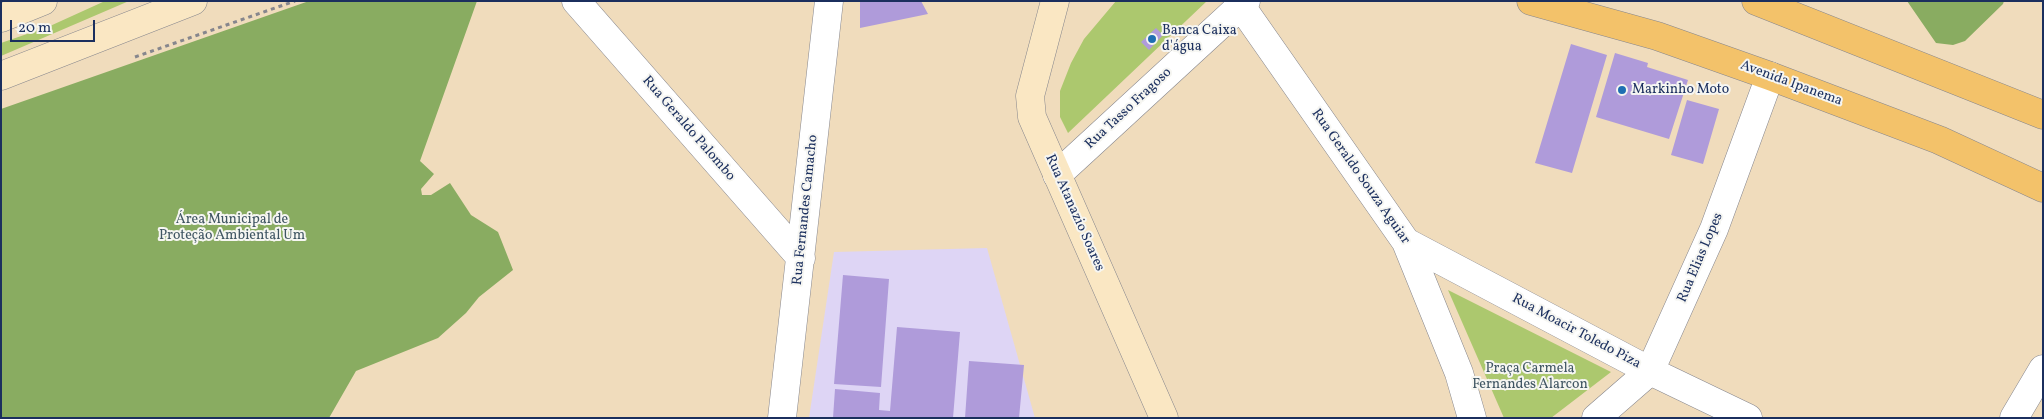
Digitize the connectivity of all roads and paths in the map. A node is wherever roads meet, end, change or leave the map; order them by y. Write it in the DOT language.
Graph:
graph roads {
  1 [pos="43,1"];
  2 [pos="193,1"];
  3 [pos="295,1"];
  4 [pos="576,1"];
  5 [pos="829,1"];
  6 [pos="1055,1"];
  7 [pos="1531,1"];
  8 [pos="1573,1"];
  9 [pos="1758,3"];
  10 [pos="1243,4"];
  11 [pos="1,18"];
  12 [pos="1657,36"];
  13 [pos="130,58"];
  14 [pos="1,76"];
  15 [pos="1770,76"];
  16 [pos="2043,115"];
  17 [pos="1057,176"];
  18 [pos="2043,188"];
  19 [pos="1406,242"];
  20 [pos="800,258"];
  21 [pos="2043,369"];
  22 [pos="1650,371"];
  23 [pos="782,418"];
  24 [pos="1164,418"];
  25 [pos="1472,418"];
  26 [pos="1596,418"];
  27 [pos="1748,418"];
  28 [pos="2014,418"];
  1 -- 11 [label="main road"];
  2 -- 14 [label="main road"];
  3 -- 13 [label="path"];
  4 -- 20 [label="street, Rua Geraldo Palombo"];
  5 -- 20 [label="street, Rua Fernandes Camacho"];
  6 -- 17 [label="main road, Rua Atanazio Soares"];
  7 -- 12 [label="main road, Avenida Ipanema"];
  8 -- 12 [label="main road"];
  9 -- 16 [label="main road"];
  10 -- 17 [label="street, Rua Tasso Fragoso"];
  10 -- 19 [label="street, Rua Geraldo Souza Aguiar"];
  12 -- 15 [label="main road, Avenida Ipanema"];
  15 -- 18 [label="main road, Avenida Ipanema"];
  15 -- 22 [label="street, Rua Elias Lopes"];
  17 -- 24 [label="main road, Rua Atanazio Soares"];
  19 -- 22 [label="street, Rua Moacir Toledo Piza"];
  19 -- 25 [label="street, Rua Geraldo Souza Aguiar"];
  20 -- 23 [label="street, Rua Fernandes Camacho"];
  21 -- 28 [label="street"];
  22 -- 26 [label="street, Rua Elias Lopes"];
  22 -- 27 [label="street, Rua Moacir Toledo Piza"];
}
